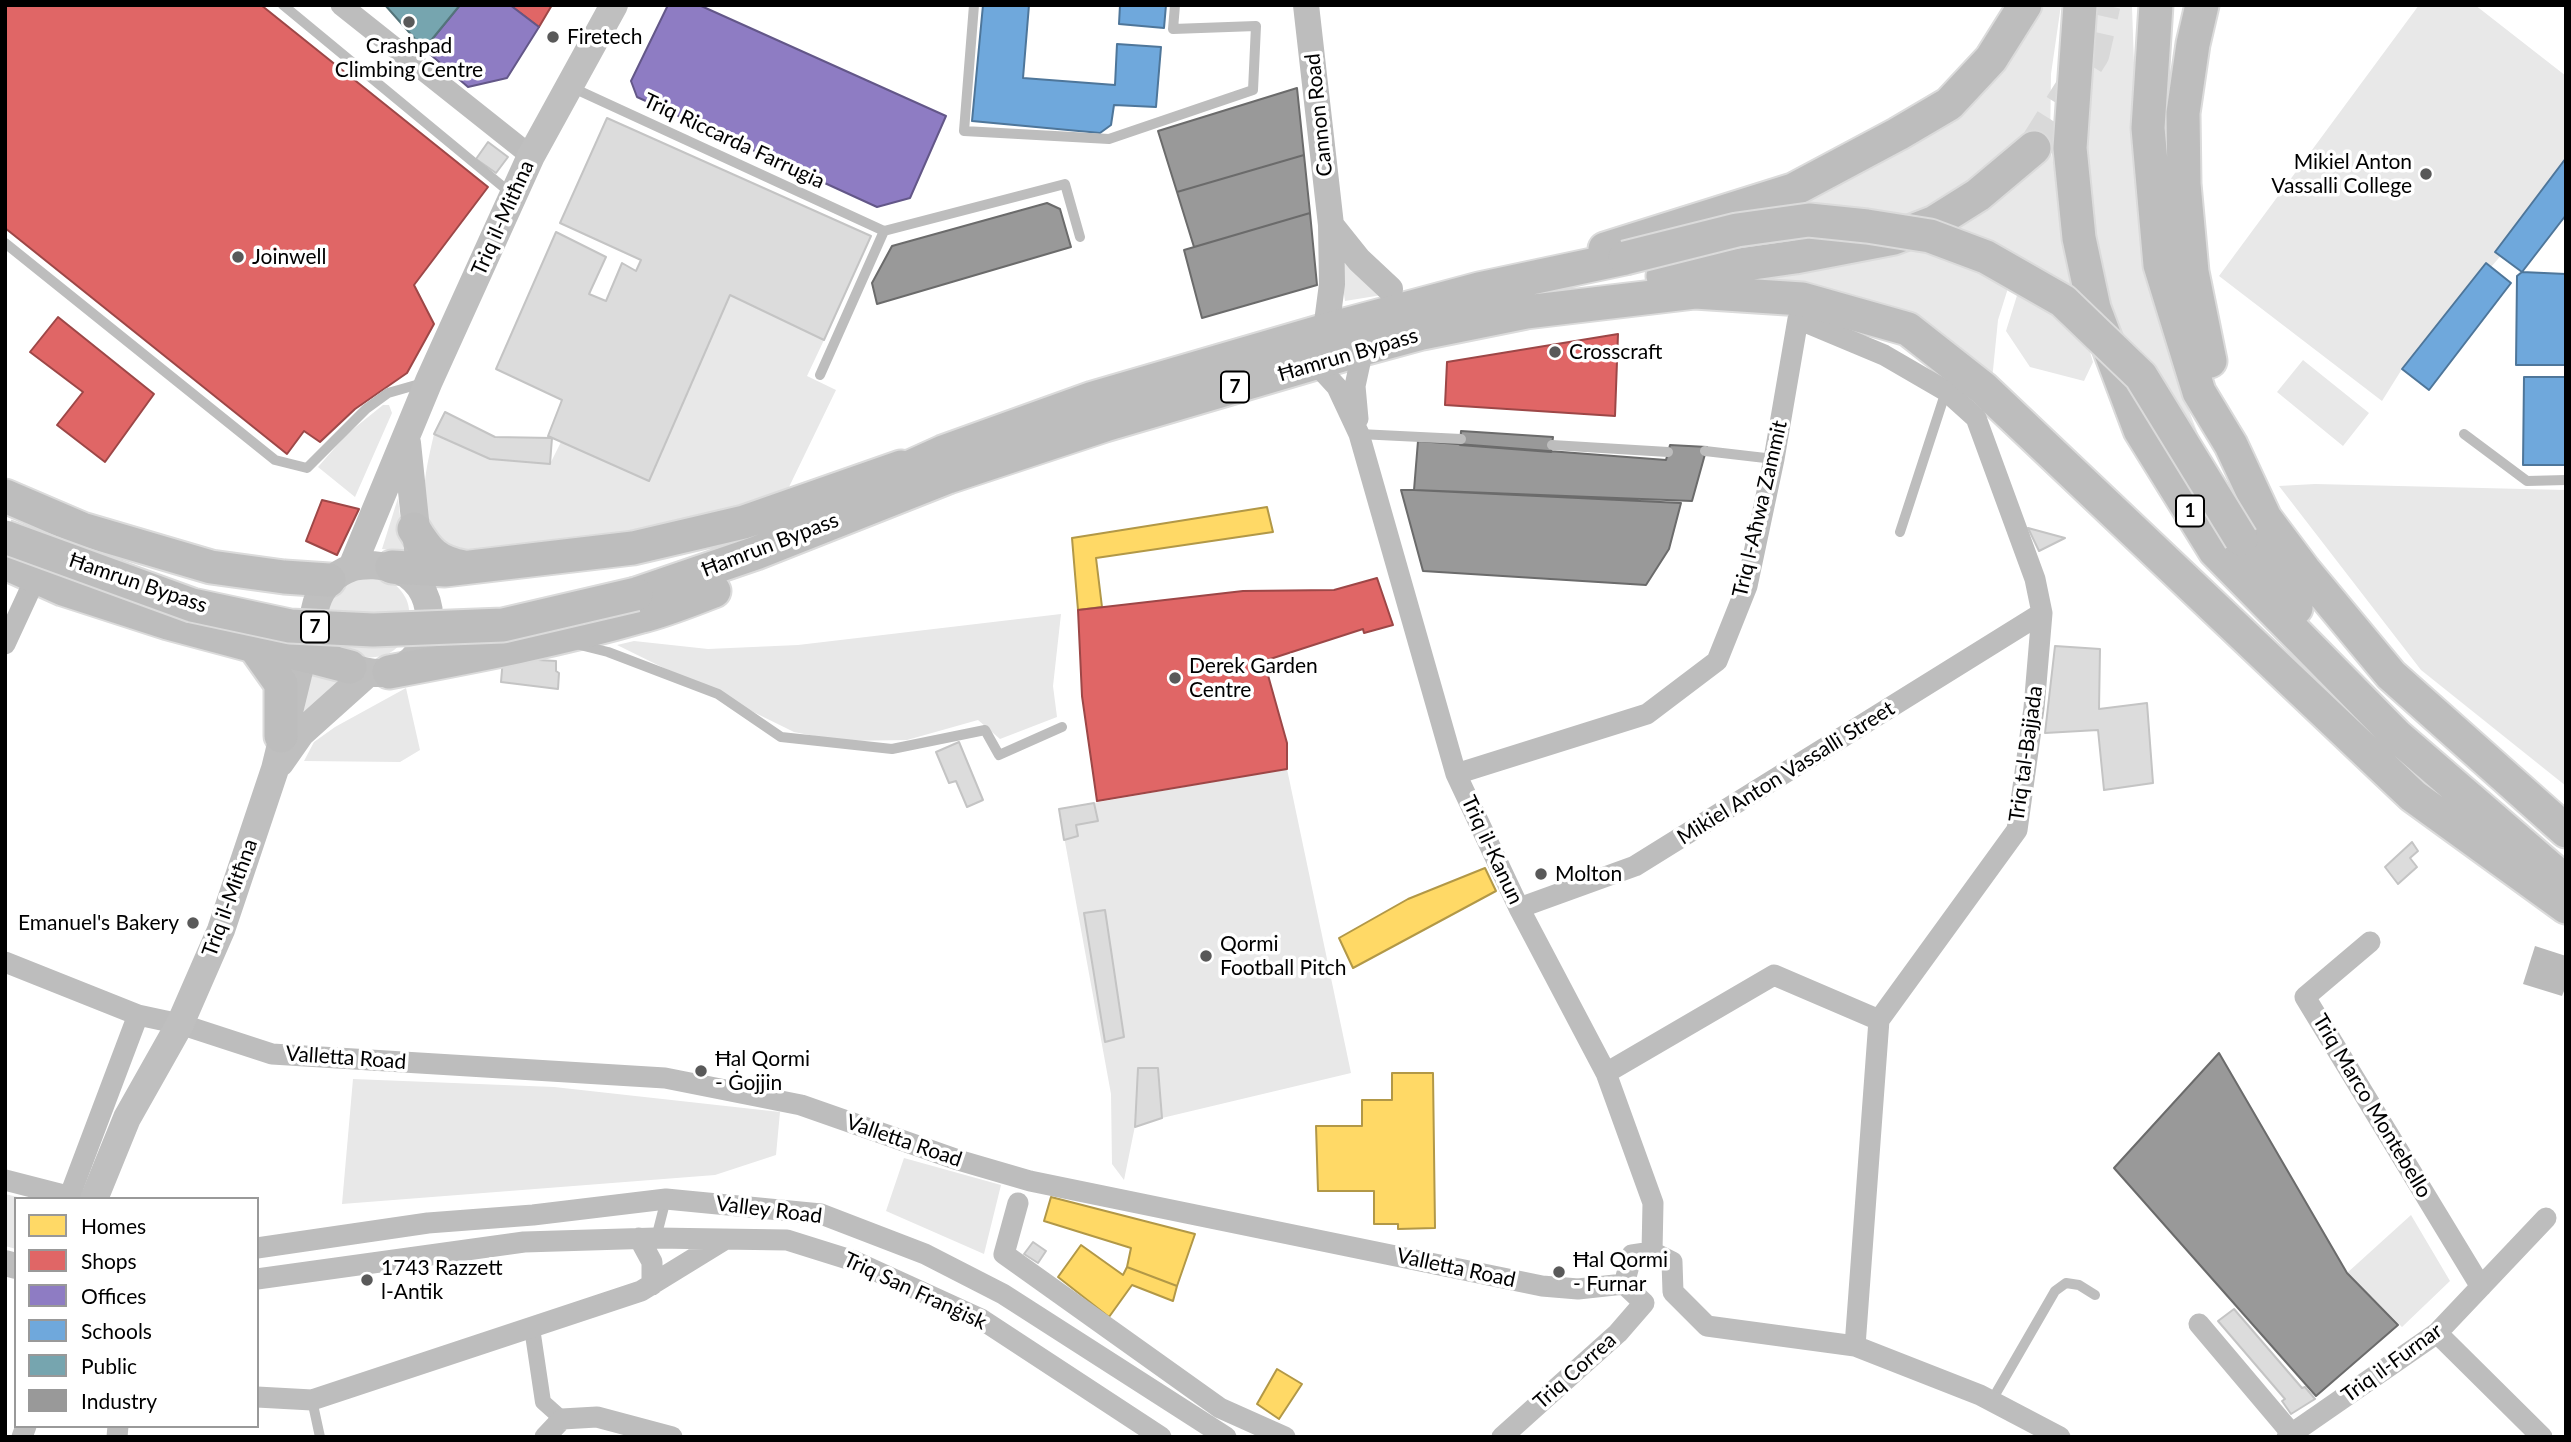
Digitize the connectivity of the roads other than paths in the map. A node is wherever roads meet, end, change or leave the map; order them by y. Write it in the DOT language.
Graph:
graph roads {
  1 [pos="283,5"];
  2 [pos="341,5"];
  3 [pos="614,5"];
  4 [pos="974,5"];
  5 [pos="1175,5"];
  6 [pos="1306,5"];
  7 [pos="2025,5"];
  8 [pos="2080,5"];
  9 [pos="2156,5"];
  10 [pos="2202,5"];
  11 [pos="568,86"];
  12 [pos="2034,148"];
  13 [pos="531,156"];
  14 [pos="514,195"];
  15 [pos="1331,225"];
  16 [pos="884,231"];
  17 [pos="1080,237"];
  18 [pos="5,243"];
  19 [pos="1390,289"];
  20 [pos="1479,289"];
  21 [pos="1526,312"];
  22 [pos="1798,319"];
  23 [pos="1326,330"];
  24 [pos="1422,333"];
  25 [pos="1363,349"];
  26 [pos="1315,363"];
  27 [pos="820,375"];
  28 [pos="429,381"];
  29 [pos="1946,391"];
  30 [pos="1359,434"];
  31 [pos="2464,434"];
  32 [pos="407,438"];
  33 [pos="1461,439"];
  34 [pos="1552,445"];
  35 [pos="2231,445"];
  36 [pos="1706,451"];
  37 [pos="1668,452"];
  38 [pos="1774,459"];
  39 [pos="946,464"];
  40 [pos="2566,480"];
  41 [pos="5,496"];
  42 [pos="5,519"];
  43 [pos="414,529"];
  44 [pos="1900,532"];
  45 [pos="5,537"];
  46 [pos="5,563"];
  47 [pos="407,568"];
  48 [pos="469,569"];
  49 [pos="341,574"];
  50 [pos="36,577"];
  51 [pos="634,584"];
  52 [pos="313,611"];
  53 [pos="2042,613"];
  54 [pos="570,635"];
  55 [pos="5,644"];
  56 [pos="254,646"];
  57 [pos="304,655"];
  58 [pos="369,671"];
  59 [pos="1062,727"];
  60 [pos="281,736"];
  61 [pos="275,769"];
  62 [pos="1456,774"];
  63 [pos="2566,832"];
  64 [pos="2566,883"];
  65 [pos="2566,907"];
  66 [pos="1519,908"];
  67 [pos="2370,942"];
  68 [pos="5,962"];
  69 [pos="138,1015"];
  70 [pos="1879,1020"];
  71 [pos="180,1024"];
  72 [pos="1606,1073"];
  73 [pos="5,1180"];
  74 [pos="77,1197"];
  75 [pos="81,1197"];
  76 [pos="82,1197"];
  77 [pos="666,1199"];
  78 [pos="1018,1203"];
  79 [pos="2546,1218"];
  80 [pos="648,1238"];
  81 [pos="724,1240"];
  82 [pos="259,1248"];
  83 [pos="1652,1252"];
  84 [pos="259,1279"];
  85 [pos="1624,1284"];
  86 [pos="652,1285"];
  87 [pos="2482,1287"];
  88 [pos="1673,1292"];
  89 [pos="2095,1295"];
  90 [pos="1644,1303"];
  91 [pos="2199,1324"];
  92 [pos="532,1328"];
  93 [pos="2437,1334"];
  94 [pos="1855,1346"];
  95 [pos="259,1397"];
  96 [pos="312,1400"];
  97 [pos="1992,1400"];
  98 [pos="562,1419"];
  99 [pos="2289,1435"];
  100 [pos="320,1437"];
  101 [pos="545,1437"];
  102 [pos="672,1437"];
  103 [pos="1161,1437"];
  104 [pos="1226,1437"];
  105 [pos="1285,1437"];
  106 [pos="1502,1437"];
  107 [pos="2060,1437"];
  108 [pos="2542,1437"];
  1 -- 14 [label="lane"];
  2 -- 13 [label="street"];
  3 -- 11 [label="main road, Triq il-Mitħna"];
  4 -- 5 [label="lane"];
  6 -- 15 [label="street, Cannon Road"];
  7 -- 20 [label="highway"];
  8 -- 64 [label="highway, 1"];
  9 -- 35 [label="highway"];
  10 -- 35 [label="highway"];
  11 -- 13 [label="main road, Triq il-Mitħna"];
  11 -- 16 [label="lane, Triq Riccarda Farrugia"];
  12 -- 21 [label="highway"];
  13 -- 14 [label="main road, Triq il-Mitħna"];
  14 -- 28 [label="main road, Triq il-Mitħna"];
  15 -- 19 [label="street"];
  15 -- 23 [label="street, Cannon Road"];
  16 -- 17 [label="lane"];
  16 -- 27 [label="lane"];
  18 -- 28 [label="lane"];
  20 -- 23 [label="highway, Ħamrun Bypass / 7"];
  20 -- 63 [label="highway, bridge"];
  21 -- 24 [label="highway, Ħamrun Bypass / 7"];
  21 -- 65 [label="highway"];
  22 -- 24 [label="highway"];
  22 -- 29 [label="street, Triq tal-Bajjada"];
  22 -- 38 [label="street, Triq l-Aħwa Zammit"];
  23 -- 39 [label="highway, Ħamrun Bypass / 7"];
  24 -- 25 [label="highway, Ħamrun Bypass / 7"];
  25 -- 26 [label="highway, Ħamrun Bypass / 7"];
  25 -- 30 [label="street, Triq il-Kanun"];
  26 -- 30 [label="street, Triq il-Kanun"];
  26 -- 39 [label="highway, Ħamrun Bypass / 7"];
  28 -- 32 [label="main road, Triq il-Mitħna"];
  29 -- 44 [label="lane"];
  29 -- 53 [label="street, Triq tal-Bajjada"];
  30 -- 33 [label="lane"];
  30 -- 62 [label="street, Triq il-Kanun"];
  31 -- 40 [label="lane"];
  32 -- 43 [label="main road, Triq il-Mitħna"];
  32 -- 49 [label="main road, Triq il-Mitħna"];
  34 -- 37 [label="lane"];
  35 -- 63 [label="highway"];
  36 -- 38 [label="lane"];
  38 -- 62 [label="street, Triq l-Aħwa Zammit"];
  39 -- 48 [label="highway"];
  39 -- 51 [label="highway, Ħamrun Bypass / 7"];
  39 -- 54 [label="highway"];
  41 -- 49 [label="highway"];
  42 -- 51 [label="highway, Ħamrun Bypass / 7"];
  43 -- 47 [label="main road, Triq il-Mitħna"];
  43 -- 48 [label="highway"];
  45 -- 51 [label="highway, Ħamrun Bypass / 7, bridge"];
  46 -- 50 [label="highway"];
  47 -- 48 [label="highway"];
  47 -- 49 [label="main road"];
  47 -- 58 [label="main road, Triq il-Mitħna"];
  49 -- 52 [label="main road"];
  50 -- 55 [label="street"];
  50 -- 56 [label="highway"];
  52 -- 57 [label="main road, Triq il-Mitħna"];
  52 -- 58 [label="main road"];
  53 -- 66 [label="street, Mikiel Anton Vassalli Street"];
  53 -- 70 [label="street, Triq tal-Bajjada"];
  54 -- 58 [label="highway"];
  54 -- 59 [label="lane"];
  56 -- 57 [label="highway"];
  56 -- 60 [label="highway"];
  57 -- 58 [label="highway"];
  57 -- 60 [label="main road, Triq il-Mitħna"];
  58 -- 61 [label="main road, Triq il-Mitħna"];
  60 -- 61 [label="main road, Triq il-Mitħna"];
  61 -- 71 [label="main road, Triq il-Mitħna"];
  62 -- 66 [label="street, Triq il-Kanun"];
  66 -- 72 [label="street, Triq il-Kanun"];
  67 -- 87 [label="street, Triq Marco Montebello"];
  68 -- 69 [label="street, Valletta Road"];
  69 -- 71 [label="street, Valletta Road"];
  69 -- 75 [label="street"];
  70 -- 72 [label="street"];
  70 -- 94 [label="street"];
  71 -- 76 [label="main road, Triq il-Mitħna"];
  71 -- 85 [label="street, Valletta Road"];
  72 -- 83 [label="street, Triq il-Kanun"];
  73 -- 74 [label="street"];
  77 -- 80 [label="lane"];
  77 -- 82 [label="street, Valley Road"];
  77 -- 104 [label="street, Valley Road"];
  78 -- 105 [label="street"];
  79 -- 87 [label="street, Triq il-Furnar"];
  80 -- 81 [label="street, Valley Road"];
  80 -- 84 [label="street, Valley Road"];
  80 -- 86 [label="street"];
  81 -- 86 [label="street"];
  81 -- 103 [label="street, Triq San Franġisk"];
  83 -- 85 [label="street"];
  83 -- 88 [label="street"];
  85 -- 90 [label="street"];
  86 -- 92 [label="street"];
  87 -- 93 [label="street, Triq il-Furnar"];
  88 -- 90 [label="street"];
  88 -- 94 [label="street"];
  89 -- 97 [label="lane"];
  90 -- 106 [label="street, Triq Correa"];
  91 -- 99 [label="street"];
  92 -- 96 [label="street"];
  92 -- 98 [label="street"];
  93 -- 99 [label="street, Triq il-Furnar"];
  93 -- 108 [label="street"];
  94 -- 97 [label="street"];
  95 -- 96 [label="street"];
  96 -- 100 [label="lane"];
  97 -- 107 [label="street"];
  98 -- 101 [label="street"];
  98 -- 102 [label="street"];
}
